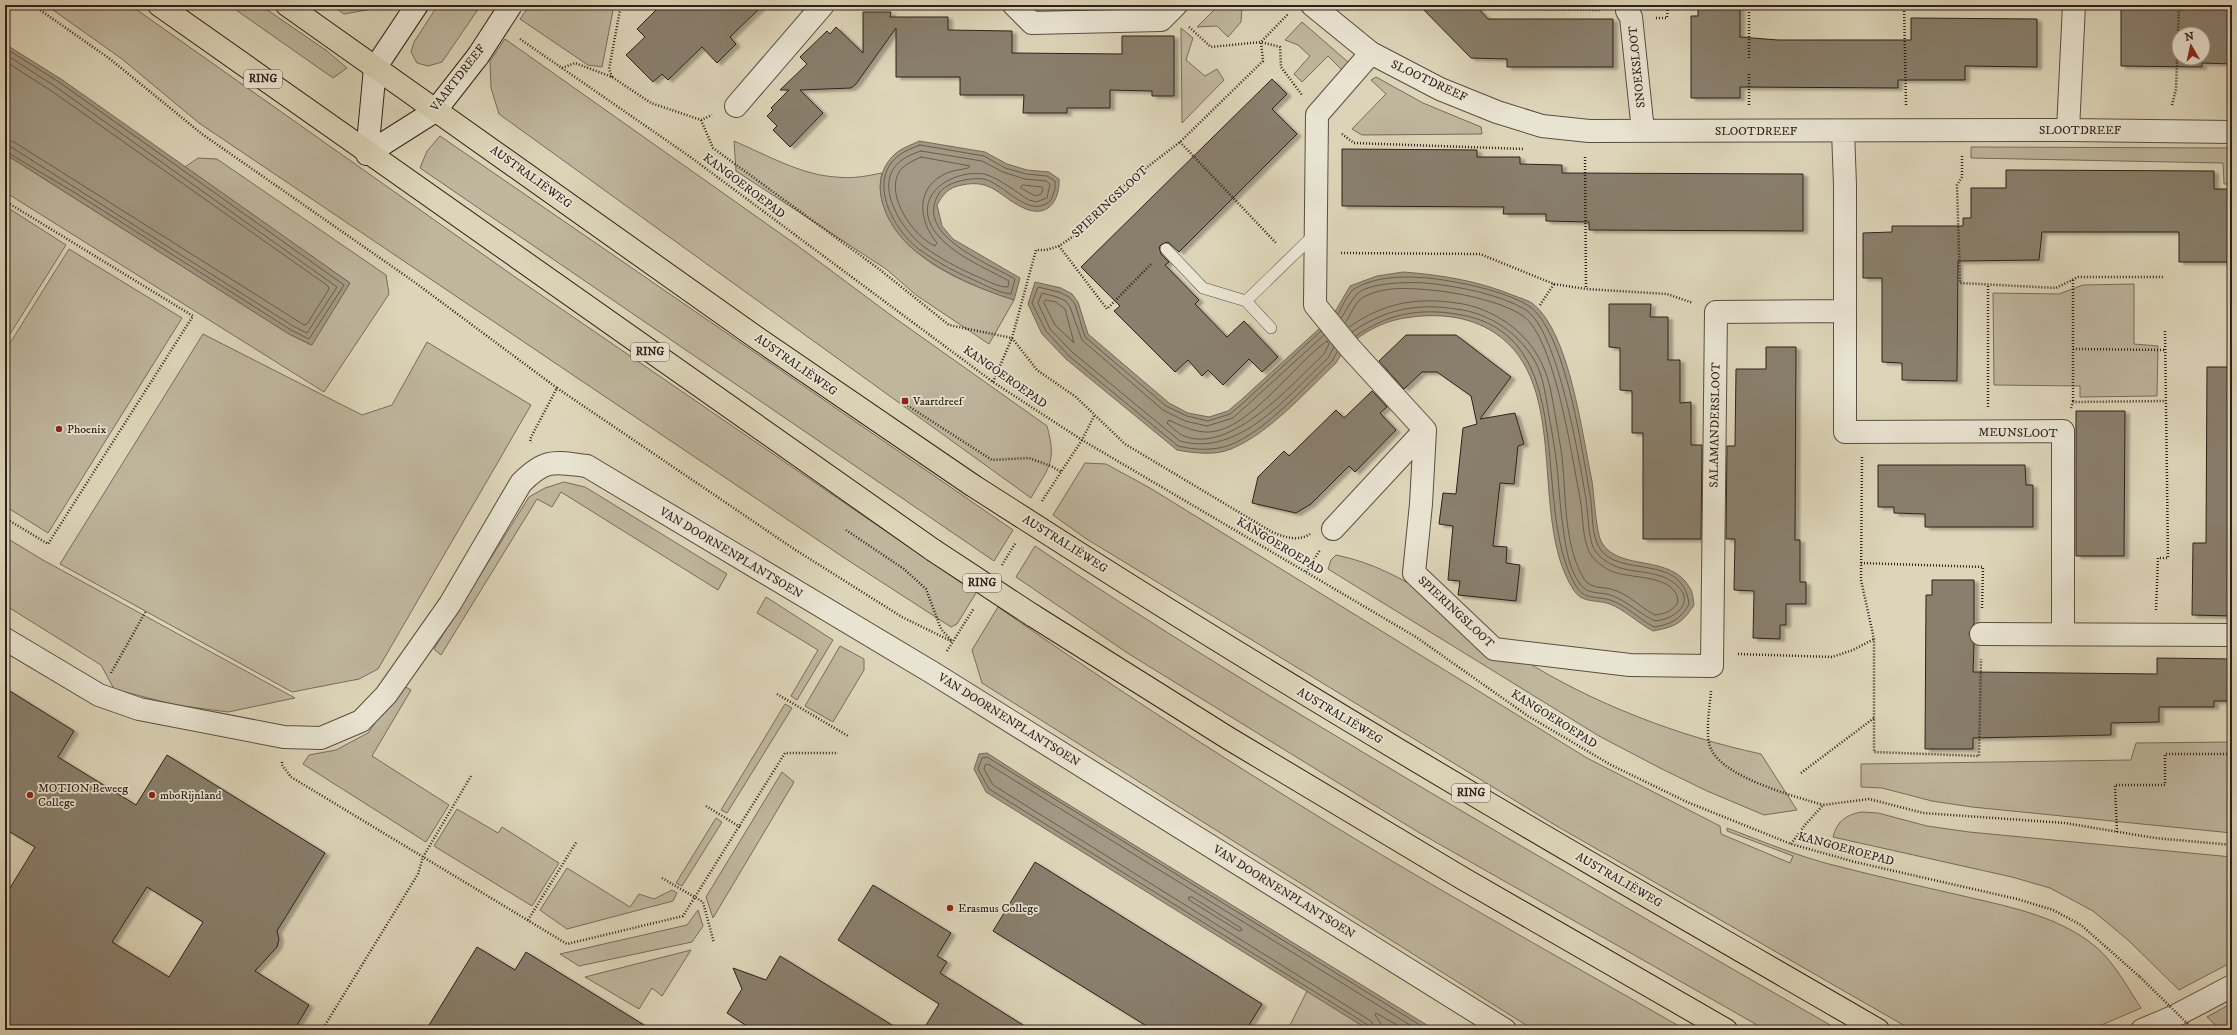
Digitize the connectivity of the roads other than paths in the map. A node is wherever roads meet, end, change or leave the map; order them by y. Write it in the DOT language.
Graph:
graph roads {
  1 [pos="159,5"];
  2 [pos="287,5"];
  3 [pos="511,5"];
  4 [pos="822,5"];
  5 [pos="1014,5"];
  6 [pos="2074,5"];
  7 [pos="1302,8"];
  8 [pos="1627,8"];
  9 [pos="415,9"];
  10 [pos="1180,14"];
  11 [pos="1371,53"];
  12 [pos="375,68"];
  13 [pos="736,106"];
  14 [pos="435,111"];
  15 [pos="2068,130"];
  16 [pos="1643,131"];
  17 [pos="1843,131"];
  18 [pos="2232,132"];
  19 [pos="368,154"];
  20 [pos="1315,234"];
  21 [pos="1166,249"];
  22 [pos="1246,301"];
  23 [pos="1845,311"];
  24 [pos="1271,328"];
  25 [pos="1425,430"];
  26 [pos="1333,529"];
  27 [pos="1982,634"];
  28 [pos="2063,634"];
  29 [pos="2232,635"];
  30 [pos="5,639"];
  31 [pos="1712,659"];
  32 [pos="2232,986"];
  33 [pos="1505,1030"];
  34 [pos="1726,1030"];
  35 [pos="1878,1030"];
  36 [pos="2142,1030"];
  1 -- 19 [label="main road, RING"];
  2 -- 12 [label="main road, AUSTRALIËWEG / RING"];
  3 -- 14 [label="street, VAARTDREEF, bridge"];
  4 -- 13 [label="street"];
  5 -- 10 [label="street"];
  6 -- 15 [label="street"];
  7 -- 11 [label="street, SLOOTDREEF"];
  8 -- 16 [label="street, SNOEKSLOOT"];
  9 -- 12 [label="street"];
  11 -- 16 [label="street, SLOOTDREEF"];
  11 -- 20 [label="street"];
  12 -- 14 [label="main road, AUSTRALIËWEG / RING"];
  12 -- 19 [label="street"];
  14 -- 19 [label="street, VAARTDREEF"];
  14 -- 35 [label="main road, AUSTRALIËWEG / RING, bridge"];
  15 -- 17 [label="street, SLOOTDREEF"];
  15 -- 18 [label="street, SLOOTDREEF"];
  16 -- 17 [label="street, SLOOTDREEF"];
  17 -- 23 [label="street"];
  19 -- 34 [label="main road, RING, bridge"];
  20 -- 22 [label="lane"];
  20 -- 25 [label="street"];
  21 -- 22 [label="lane"];
  22 -- 24 [label="lane"];
  23 -- 28 [label="street, MEUNSLOOT"];
  23 -- 31 [label="street, SALAMANDERSLOOT"];
  25 -- 26 [label="street"];
  25 -- 31 [label="street, SPIERINGSLOOT"];
  27 -- 28 [label="street"];
  28 -- 29 [label="street"];
  30 -- 33 [label="street, VAN DOORNENPLANTSOEN"];
  32 -- 36 [label="street"];
}
